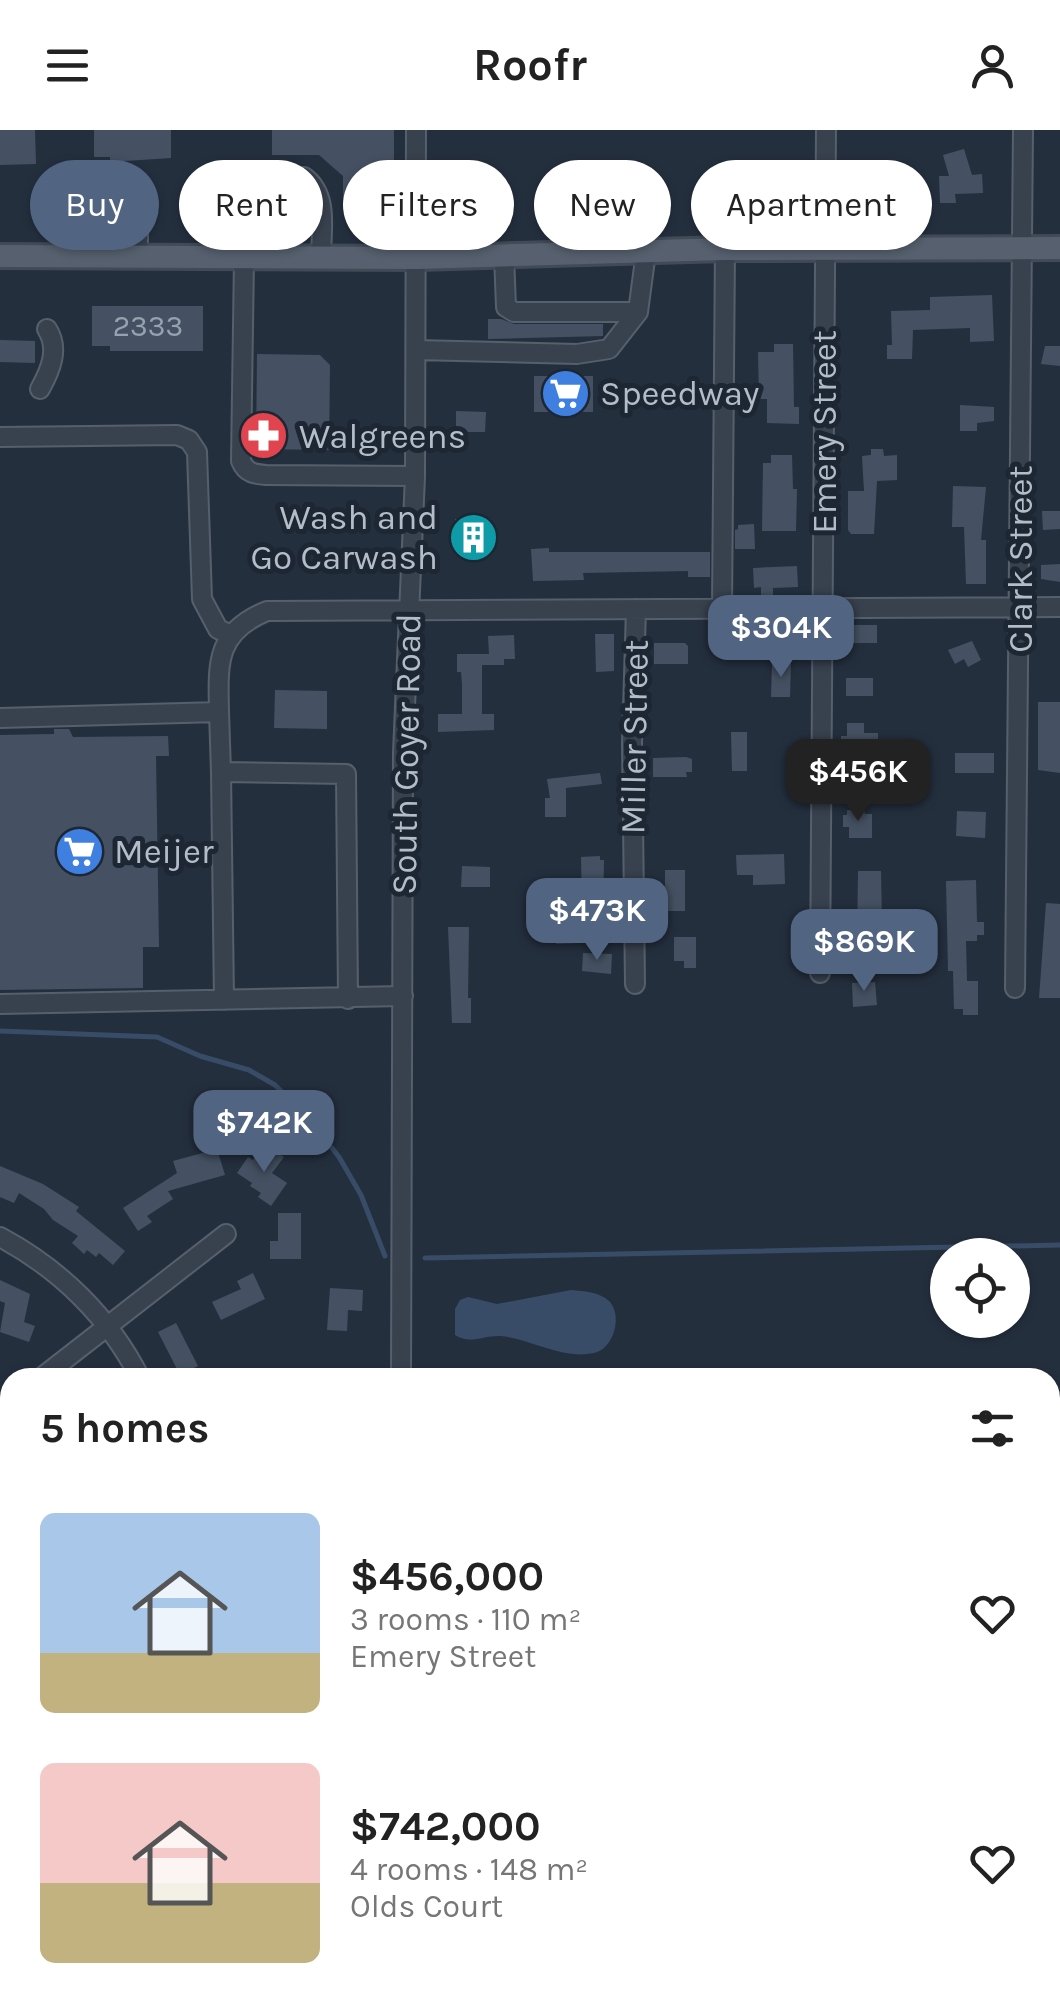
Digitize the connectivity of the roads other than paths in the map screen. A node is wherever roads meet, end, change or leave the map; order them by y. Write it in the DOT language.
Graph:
graph roads {
  1 [pos="416,130"];
  2 [pos="826,130"];
  3 [pos="1023,130"];
  4 [pos="826,160"];
  5 [pos="932,248"];
  6 [pos="1022,248"];
  7 [pos="1060,248"];
  8 [pos="138,250"];
  9 [pos="321,250"];
  10 [pos="691,250"];
  11 [pos="724,250"];
  12 [pos="826,250"];
  13 [pos="646,252"];
  14 [pos="504,255"];
  15 [pos="0,256"];
  16 [pos="138,257"];
  17 [pos="244,258"];
  18 [pos="321,258"];
  19 [pos="418,258"];
  20 [pos="638,312"];
  21 [pos="41,329"];
  22 [pos="416,350"];
  23 [pos="35,389"];
  24 [pos="0,437"];
  25 [pos="415,476"];
  26 [pos="1020,607"];
  27 [pos="823,608"];
  28 [pos="1060,608"];
  29 [pos="722,609"];
  30 [pos="409,610"];
  31 [pos="636,610"];
  32 [pos="231,635"];
  33 [pos="219,712"];
  34 [pos="0,718"];
  35 [pos="222,772"];
  36 [pos="820,973"];
  37 [pos="635,984"];
  38 [pos="1015,988"];
  39 [pos="403,996"];
  40 [pos="348,999"];
  41 [pos="224,1000"];
  42 [pos="0,1004"];
  43 [pos="226,1234"];
  44 [pos="0,1237"];
  45 [pos="109,1325"];
  46 [pos="54,1368"];
  47 [pos="134,1368"];
  48 [pos="401,1368"];
  1 -- 19 [label="street, South Goyer Road"];
  2 -- 4 [label="street, Emery Street"];
  3 -- 6 [label="street, Clark Street"];
  5 -- 6 [label="main road"];
  6 -- 7 [label="main road"];
  6 -- 26 [label="street, Clark Street"];
  8 -- 16 [label="street"];
  9 -- 18 [label="street"];
  10 -- 13 [label="main road"];
  11 -- 29 [label="street"];
  12 -- 27 [label="street, Emery Street"];
  13 -- 14 [label="main road"];
  13 -- 20 [label="street"];
  14 -- 19 [label="main road"];
  14 -- 20 [label="street"];
  15 -- 16 [label="main road"];
  16 -- 17 [label="main road"];
  17 -- 18 [label="main road"];
  17 -- 25 [label="street"];
  18 -- 19 [label="main road"];
  19 -- 22 [label="street, South Goyer Road"];
  20 -- 22 [label="street"];
  21 -- 23 [label="street"];
  22 -- 25 [label="street, South Goyer Road"];
  24 -- 32 [label="street"];
  25 -- 30 [label="street, South Goyer Road"];
  26 -- 27 [label="street"];
  26 -- 28 [label="street"];
  26 -- 38 [label="street, Clark Street"];
  27 -- 29 [label="street"];
  27 -- 36 [label="street, Emery Street"];
  29 -- 31 [label="street"];
  30 -- 31 [label="street"];
  30 -- 32 [label="street"];
  30 -- 39 [label="street, South Goyer Road"];
  31 -- 37 [label="street, Miller Street"];
  32 -- 33 [label="street"];
  33 -- 34 [label="street"];
  33 -- 35 [label="street"];
  35 -- 40 [label="street"];
  35 -- 41 [label="street"];
  39 -- 40 [label="street"];
  39 -- 48 [label="street, South Goyer Road"];
  40 -- 41 [label="street"];
  41 -- 42 [label="street"];
  43 -- 45 [label="street"];
  44 -- 45 [label="street"];
  45 -- 46 [label="street"];
  45 -- 47 [label="street"];
}
